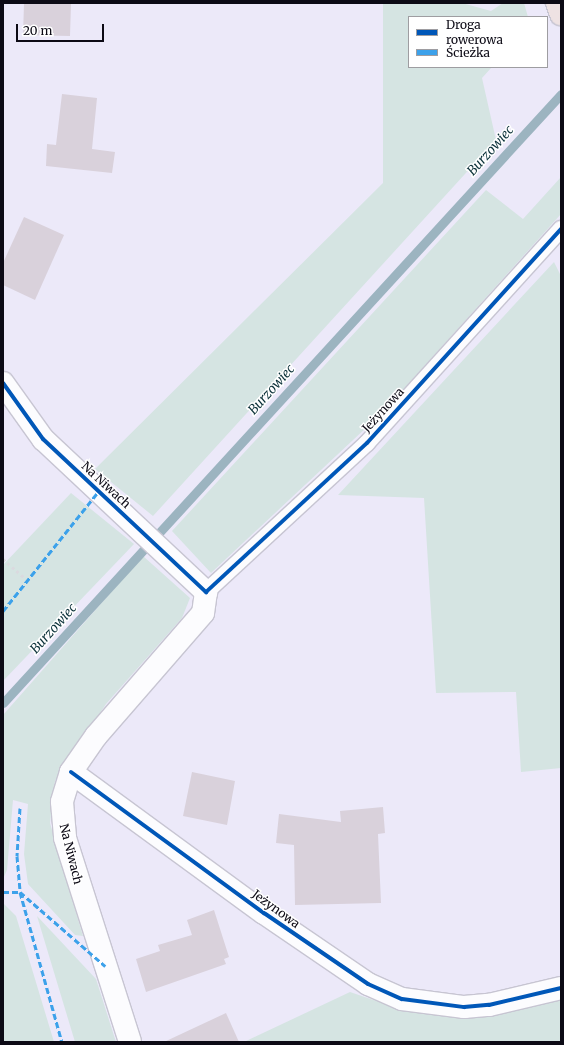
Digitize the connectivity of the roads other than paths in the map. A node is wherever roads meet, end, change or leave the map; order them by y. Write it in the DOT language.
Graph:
graph roads {
  1 [pos="557,3"];
  2 [pos="561,14"];
  3 [pos="561,229"];
  4 [pos="3,383"];
  5 [pos="202,587"];
  6 [pos="72,772"];
  7 [pos="561,988"];
  8 [pos="130,1042"];
  1 -- 2 [label="highway"];
  3 -- 5 [label="lane, Jeżynowa"];
  4 -- 5 [label="street, Na Niwach"];
  5 -- 6 [label="street, Na Niwach"];
  6 -- 7 [label="street, Jeżynowa"];
  6 -- 8 [label="street, Na Niwach"];
}
